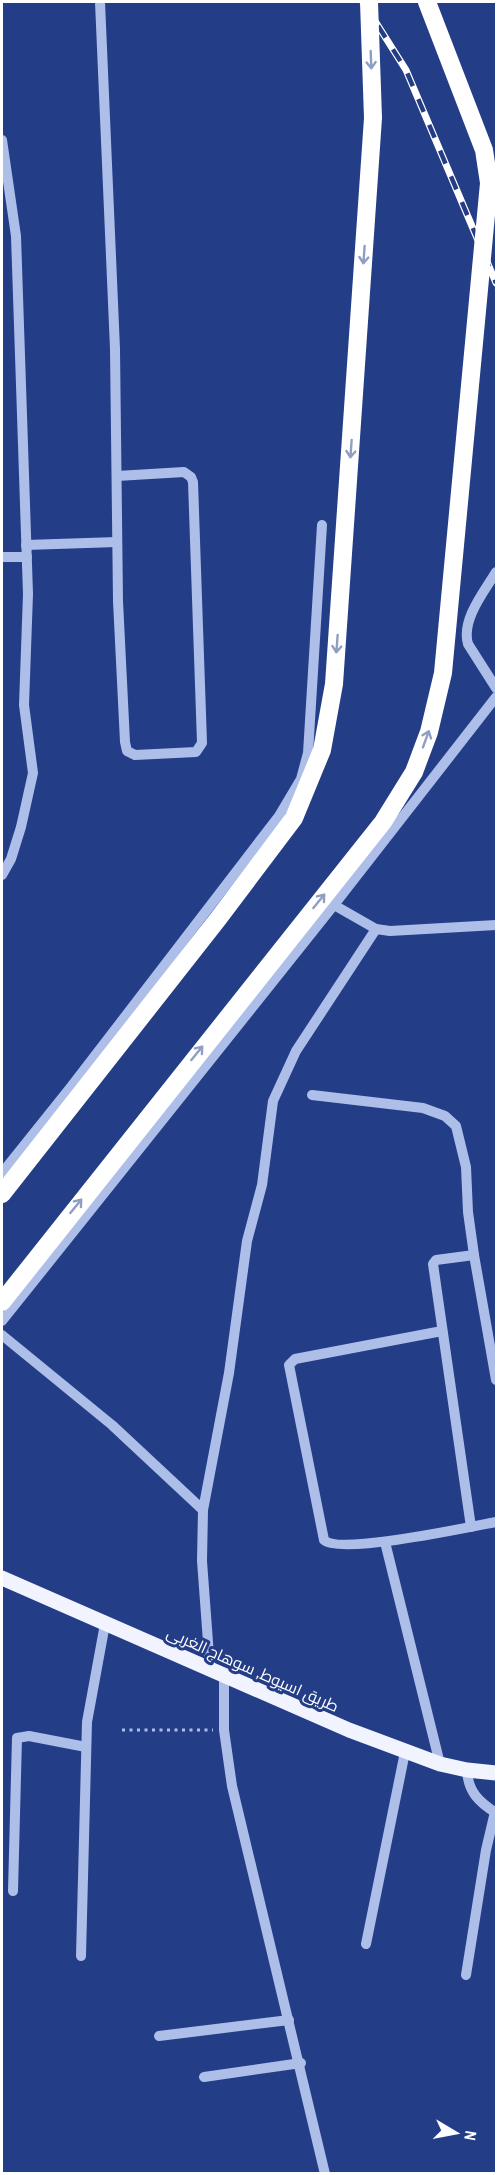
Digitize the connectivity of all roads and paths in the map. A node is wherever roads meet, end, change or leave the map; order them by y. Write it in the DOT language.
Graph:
graph roads {
  1 [pos="100,2"];
  2 [pos="369,2"];
  3 [pos="428,2"];
  4 [pos="2,140"];
  5 [pos="117,476"];
  6 [pos="322,525"];
  7 [pos="117,542"];
  8 [pos="26,545"];
  9 [pos="2,557"];
  10 [pos="27,557"];
  11 [pos="496,572"];
  12 [pos="496,688"];
  13 [pos="496,697"];
  14 [pos="2,875"];
  15 [pos="334,905"];
  16 [pos="496,926"];
  17 [pos="376,929"];
  18 [pos="312,1095"];
  19 [pos="2,1173"];
  20 [pos="2,1194"];
  21 [pos="474,1255"];
  22 [pos="2,1302"];
  23 [pos="2,1321"];
  24 [pos="442,1331"];
  25 [pos="2,1335"];
  26 [pos="496,1380"];
  27 [pos="203,1510"];
  28 [pos="496,1522"];
  29 [pos="471,1527"];
  30 [pos="385,1542"];
  31 [pos="2,1578"];
  32 [pos="105,1624"];
  33 [pos="217,1672"];
  34 [pos="122,1730"];
  35 [pos="224,1730"];
  36 [pos="86,1747"];
  37 [pos="405,1752"];
  38 [pos="440,1764"];
  39 [pos="467,1770"];
  40 [pos="496,1773"];
  41 [pos="496,1812"];
  42 [pos="13,1891"];
  43 [pos="366,1944"];
  44 [pos="81,1956"];
  45 [pos="466,1975"];
  46 [pos="289,2020"];
  47 [pos="159,2036"];
  48 [pos="301,2063"];
  49 [pos="204,2077"];
  50 [pos="326,2174"];
  1 -- 5 [label="street"];
  2 -- 20 [label="highway, one-way, bridge"];
  22 -- 3 [label="highway, one-way, bridge"];
  4 -- 8 [label="street"];
  5 -- 7 [label="street"];
  5 -- 7 [label="street"];
  6 -- 19 [label="street"];
  7 -- 8 [label="street"];
  8 -- 10 [label="street"];
  9 -- 10 [label="street"];
  10 -- 14 [label="street"];
  11 -- 12 [label="street"];
  13 -- 15 [label="street"];
  15 -- 17 [label="street"];
  15 -- 23 [label="street"];
  16 -- 17 [label="street"];
  17 -- 27 [label="street"];
  18 -- 21 [label="street"];
  21 -- 24 [label="street"];
  21 -- 26 [label="street"];
  24 -- 29 [label="street"];
  24 -- 30 [label="street"];
  25 -- 27 [label="street"];
  27 -- 33 [label="street"];
  28 -- 29 [label="street"];
  29 -- 30 [label="street"];
  30 -- 38 [label="street"];
  31 -- 32 [label="main road, طريق اسيوط, سوهاج الغربى"];
  32 -- 33 [label="main road, طريق اسيوط, سوهاج الغربى"];
  32 -- 36 [label="street"];
  33 -- 35 [label="street"];
  33 -- 37 [label="main road, طريق اسيوط, سوهاج الغربى"];
  34 -- 35 [label="path"];
  35 -- 46 [label="street"];
  36 -- 42 [label="street"];
  36 -- 44 [label="street"];
  37 -- 38 [label="main road, طريق اسيوط, سوهاج الغربى"];
  37 -- 43 [label="street"];
  38 -- 39 [label="main road, طريق اسيوط, سوهاج الغربى"];
  39 -- 40 [label="main road, طريق اسيوط, سوهاج الغربى"];
  39 -- 41 [label="street"];
  41 -- 45 [label="street"];
  46 -- 47 [label="street"];
  46 -- 48 [label="street"];
  48 -- 49 [label="street"];
  48 -- 50 [label="street"];
}
